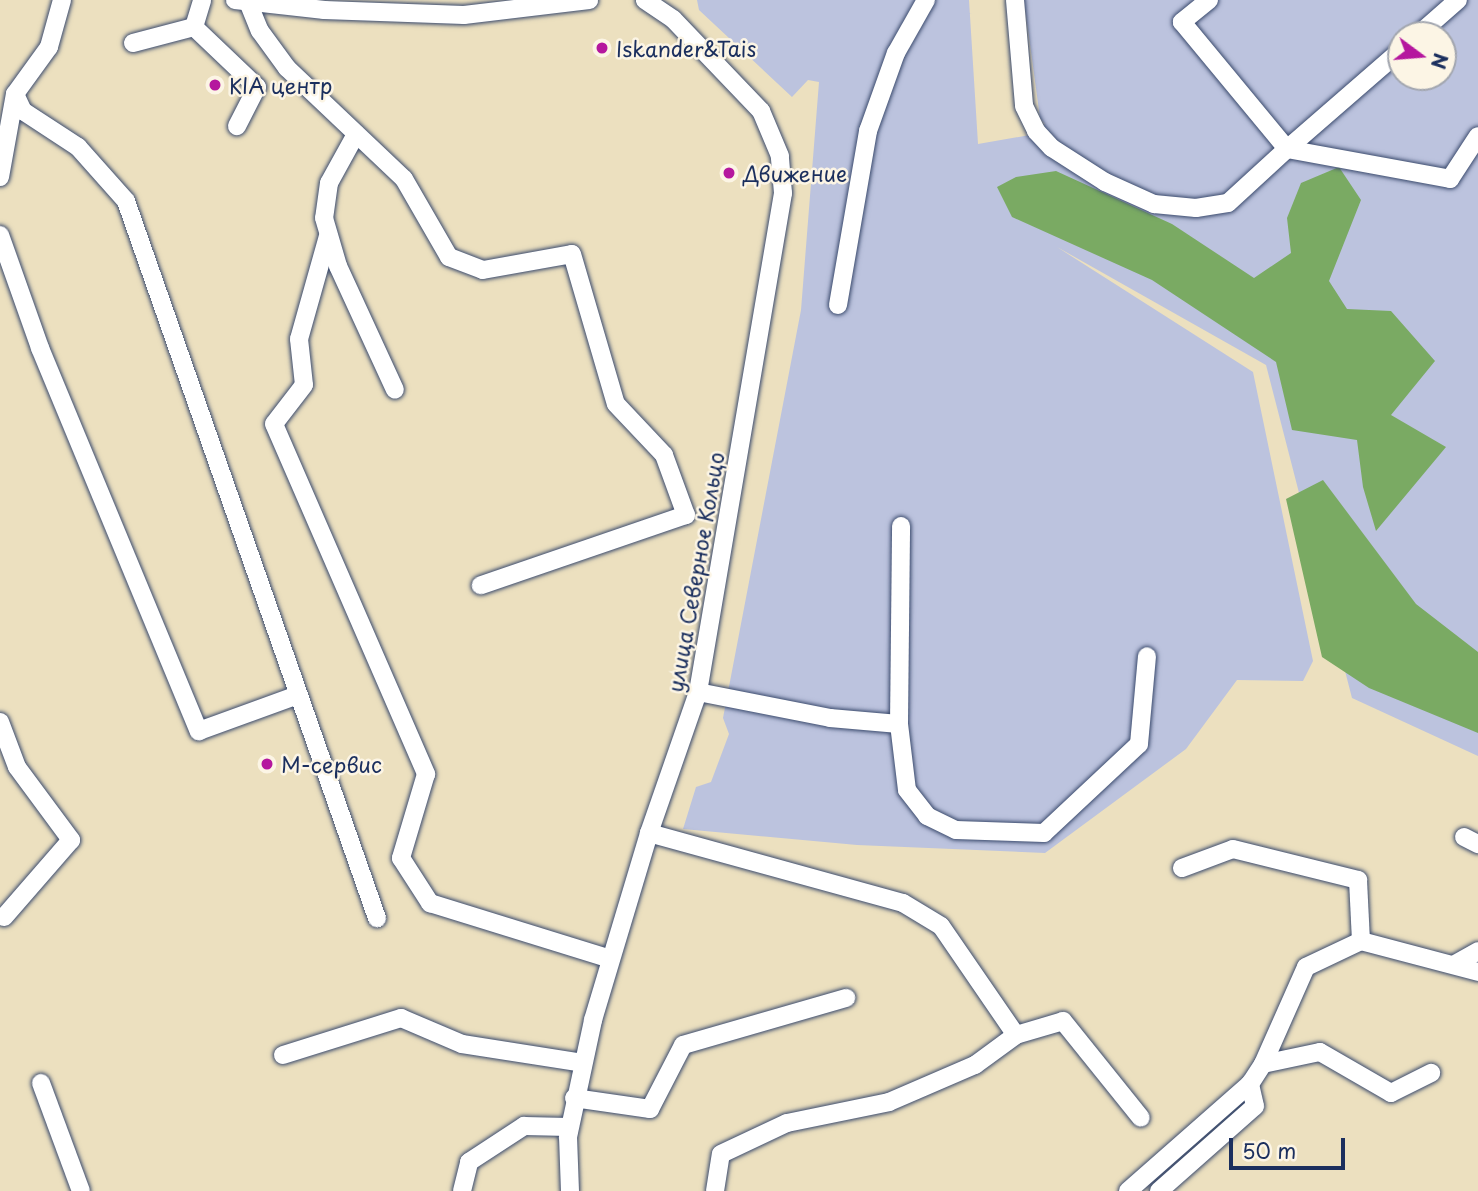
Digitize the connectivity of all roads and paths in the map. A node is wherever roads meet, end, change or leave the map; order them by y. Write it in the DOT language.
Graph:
graph roads {
  1 [pos="62,0"];
  2 [pos="202,0"];
  3 [pos="589,0"];
  4 [pos="645,0"];
  5 [pos="926,0"];
  6 [pos="1015,0"];
  7 [pos="1209,0"];
  8 [pos="1458,0"];
  9 [pos="241,1"];
  10 [pos="1434,21"];
  11 [pos="194,27"];
  12 [pos="133,43"];
  13 [pos="1387,62"];
  14 [pos="15,94"];
  15 [pos="237,126"];
  16 [pos="356,134"];
  17 [pos="1478,136"];
  18 [pos="1287,149"];
  19 [pos="0,177"];
  20 [pos="0,235"];
  21 [pos="328,236"];
  22 [pos="838,305"];
  23 [pos="395,390"];
  24 [pos="901,526"];
  25 [pos="481,585"];
  26 [pos="1147,656"];
  27 [pos="698,692"];
  28 [pos="298,695"];
  29 [pos="0,722"];
  30 [pos="899,724"];
  31 [pos="649,833"];
  32 [pos="1182,868"];
  33 [pos="4,917"];
  34 [pos="376,918"];
  35 [pos="1361,941"];
  36 [pos="1478,951"];
  37 [pos="611,959"];
  38 [pos="1455,964"];
  39 [pos="1478,972"];
  40 [pos="846,998"];
  41 [pos="1016,1035"];
  42 [pos="283,1055"];
  43 [pos="583,1063"];
  44 [pos="1263,1064"];
  45 [pos="1431,1073"];
  46 [pos="41,1083"];
  47 [pos="1250,1084"];
  48 [pos="574,1098"];
  49 [pos="1141,1118"];
  50 [pos="569,1127"];
  51 [pos="81,1191"];
  52 [pos="462,1191"];
  53 [pos="570,1191"];
  54 [pos="715,1191"];
  55 [pos="1128,1191"];
  56 [pos="1159,1191"];
  1 -- 14 [label="street"];
  2 -- 11 [label="street"];
  3 -- 9 [label="street"];
  4 -- 27 [label="street, улица Северное Кольцо"];
  5 -- 22 [label="street"];
  6 -- 18 [label="street"];
  7 -- 18 [label="street"];
  8 -- 10 [label="street"];
  9 -- 16 [label="street"];
  11 -- 12 [label="street"];
  11 -- 15 [label="street"];
  13 -- 18 [label="street"];
  14 -- 19 [label="street"];
  14 -- 28 [label="street"];
  16 -- 21 [label="street"];
  16 -- 25 [label="street"];
  17 -- 18 [label="street"];
  20 -- 28 [label="street"];
  21 -- 23 [label="street"];
  21 -- 37 [label="street"];
  24 -- 30 [label="street"];
  26 -- 30 [label="street"];
  27 -- 30 [label="street"];
  27 -- 31 [label="street, улица Северное Кольцо"];
  28 -- 34 [label="street"];
  29 -- 33 [label="street"];
  31 -- 37 [label="street, улица Северное Кольцо"];
  31 -- 41 [label="street"];
  32 -- 35 [label="street"];
  35 -- 38 [label="street"];
  35 -- 44 [label="street"];
  36 -- 38 [label="street"];
  37 -- 43 [label="street, улица Северное Кольцо"];
  38 -- 39 [label="street"];
  40 -- 48 [label="street"];
  41 -- 49 [label="street"];
  41 -- 54 [label="street"];
  42 -- 43 [label="street"];
  43 -- 48 [label="street, улица Северное Кольцо"];
  44 -- 45 [label="street"];
  44 -- 47 [label="street"];
  46 -- 51 [label="street"];
  47 -- 55 [label="street"];
  47 -- 56 [label="street"];
  48 -- 50 [label="street, улица Северное Кольцо"];
  50 -- 52 [label="street"];
  50 -- 53 [label="street, улица Северное Кольцо"];
}
